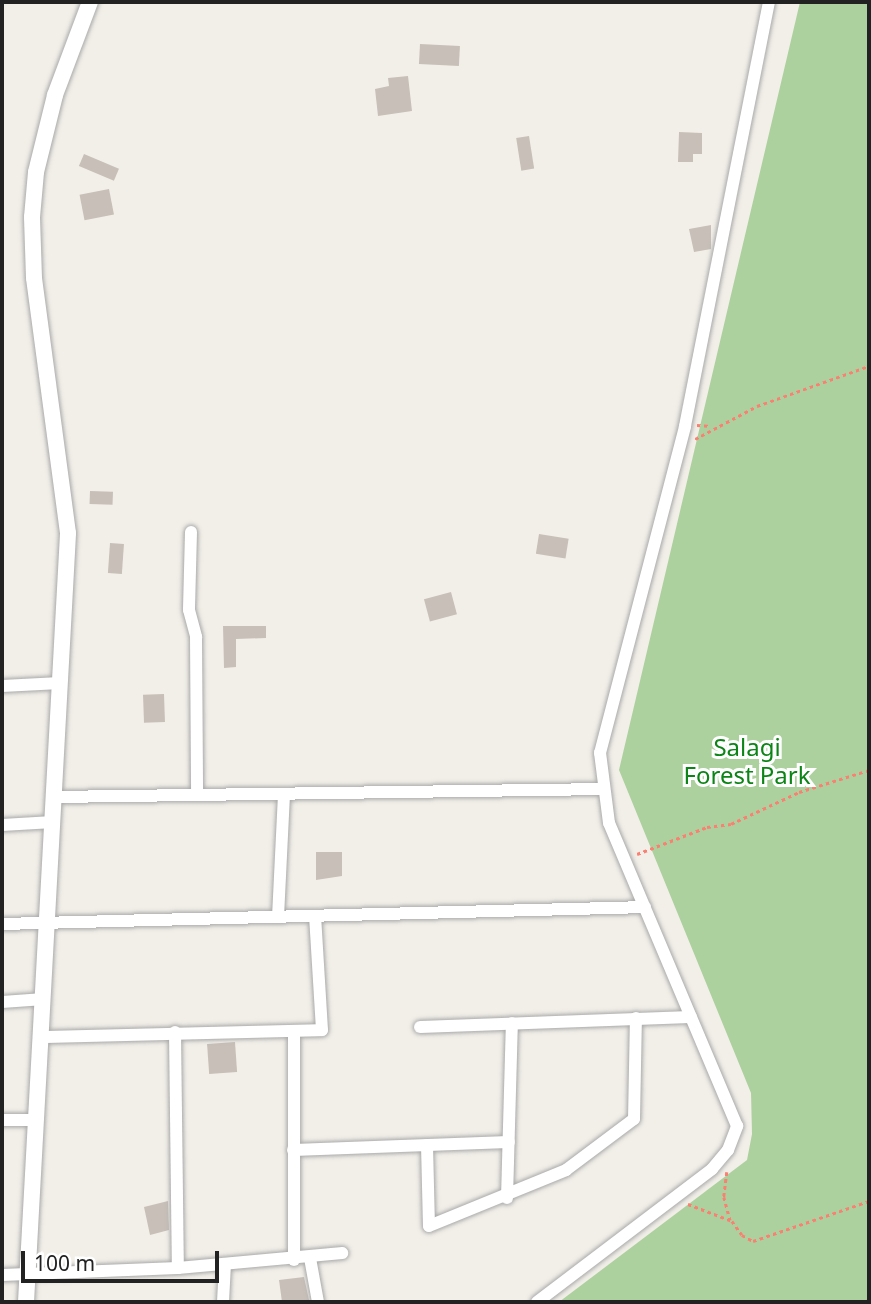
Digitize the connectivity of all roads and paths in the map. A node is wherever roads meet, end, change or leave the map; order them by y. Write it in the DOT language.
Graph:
graph roads {
  1 [pos="90,2"];
  2 [pos="769,2"];
  3 [pos="869,366"];
  4 [pos="680,447"];
  5 [pos="191,532"];
  6 [pos="60,683"];
  7 [pos="2,686"];
  8 [pos="869,770"];
  9 [pos="604,789"];
  10 [pos="284,794"];
  11 [pos="197,795"];
  12 [pos="54,797"];
  13 [pos="53,822"];
  14 [pos="2,825"];
  15 [pos="624,859"];
  16 [pos="645,907"];
  17 [pos="315,916"];
  18 [pos="278,917"];
  19 [pos="47,921"];
  20 [pos="2,924"];
  21 [pos="44,999"];
  22 [pos="2,1002"];
  23 [pos="691,1017"];
  24 [pos="636,1018"];
  25 [pos="512,1023"];
  26 [pos="419,1027"];
  27 [pos="175,1032"];
  28 [pos="294,1032"];
  29 [pos="41,1037"];
  30 [pos="2,1120"];
  31 [pos="37,1120"];
  32 [pos="509,1142"];
  33 [pos="427,1145"];
  34 [pos="293,1150"];
  35 [pos="728,1150"];
  36 [pos="507,1198"];
  37 [pos="673,1198"];
  38 [pos="869,1201"];
  39 [pos="730,1220"];
  40 [pos="342,1253"];
  41 [pos="310,1258"];
  42 [pos="294,1260"];
  43 [pos="225,1265"];
  44 [pos="178,1268"];
  45 [pos="2,1275"];
  46 [pos="29,1277"];
  47 [pos="26,1302"];
  48 [pos="223,1302"];
  49 [pos="318,1302"];
  50 [pos="537,1302"];
  1 -- 6 [label="street"];
  2 -- 4 [label="street"];
  3 -- 4 [label="path"];
  4 -- 9 [label="street"];
  5 -- 11 [label="street"];
  6 -- 7 [label="street"];
  6 -- 12 [label="street"];
  8 -- 15 [label="path"];
  9 -- 10 [label="street"];
  9 -- 15 [label="street"];
  10 -- 11 [label="street"];
  10 -- 18 [label="street"];
  11 -- 12 [label="street"];
  12 -- 13 [label="street"];
  13 -- 14 [label="street"];
  13 -- 19 [label="street"];
  15 -- 16 [label="street"];
  16 -- 17 [label="street"];
  16 -- 23 [label="street"];
  17 -- 18 [label="street"];
  17 -- 28 [label="street"];
  18 -- 19 [label="street"];
  19 -- 20 [label="street"];
  19 -- 21 [label="street"];
  21 -- 22 [label="street"];
  21 -- 29 [label="street"];
  23 -- 24 [label="street"];
  23 -- 35 [label="street"];
  24 -- 25 [label="street"];
  24 -- 36 [label="street"];
  25 -- 26 [label="street"];
  25 -- 32 [label="street"];
  27 -- 28 [label="street"];
  27 -- 29 [label="street"];
  27 -- 44 [label="street"];
  28 -- 34 [label="street"];
  29 -- 31 [label="street"];
  30 -- 31 [label="street"];
  31 -- 46 [label="street"];
  32 -- 33 [label="street"];
  32 -- 36 [label="street"];
  33 -- 34 [label="street"];
  33 -- 36 [label="street"];
  34 -- 42 [label="street"];
  35 -- 37 [label="street"];
  35 -- 39 [label="path"];
  37 -- 39 [label="path"];
  37 -- 50 [label="street"];
  38 -- 39 [label="path"];
  40 -- 41 [label="street"];
  41 -- 42 [label="street"];
  41 -- 49 [label="street"];
  42 -- 43 [label="street"];
  43 -- 44 [label="street"];
  43 -- 48 [label="street"];
  44 -- 46 [label="street"];
  45 -- 46 [label="street"];
  46 -- 47 [label="street"];
}
